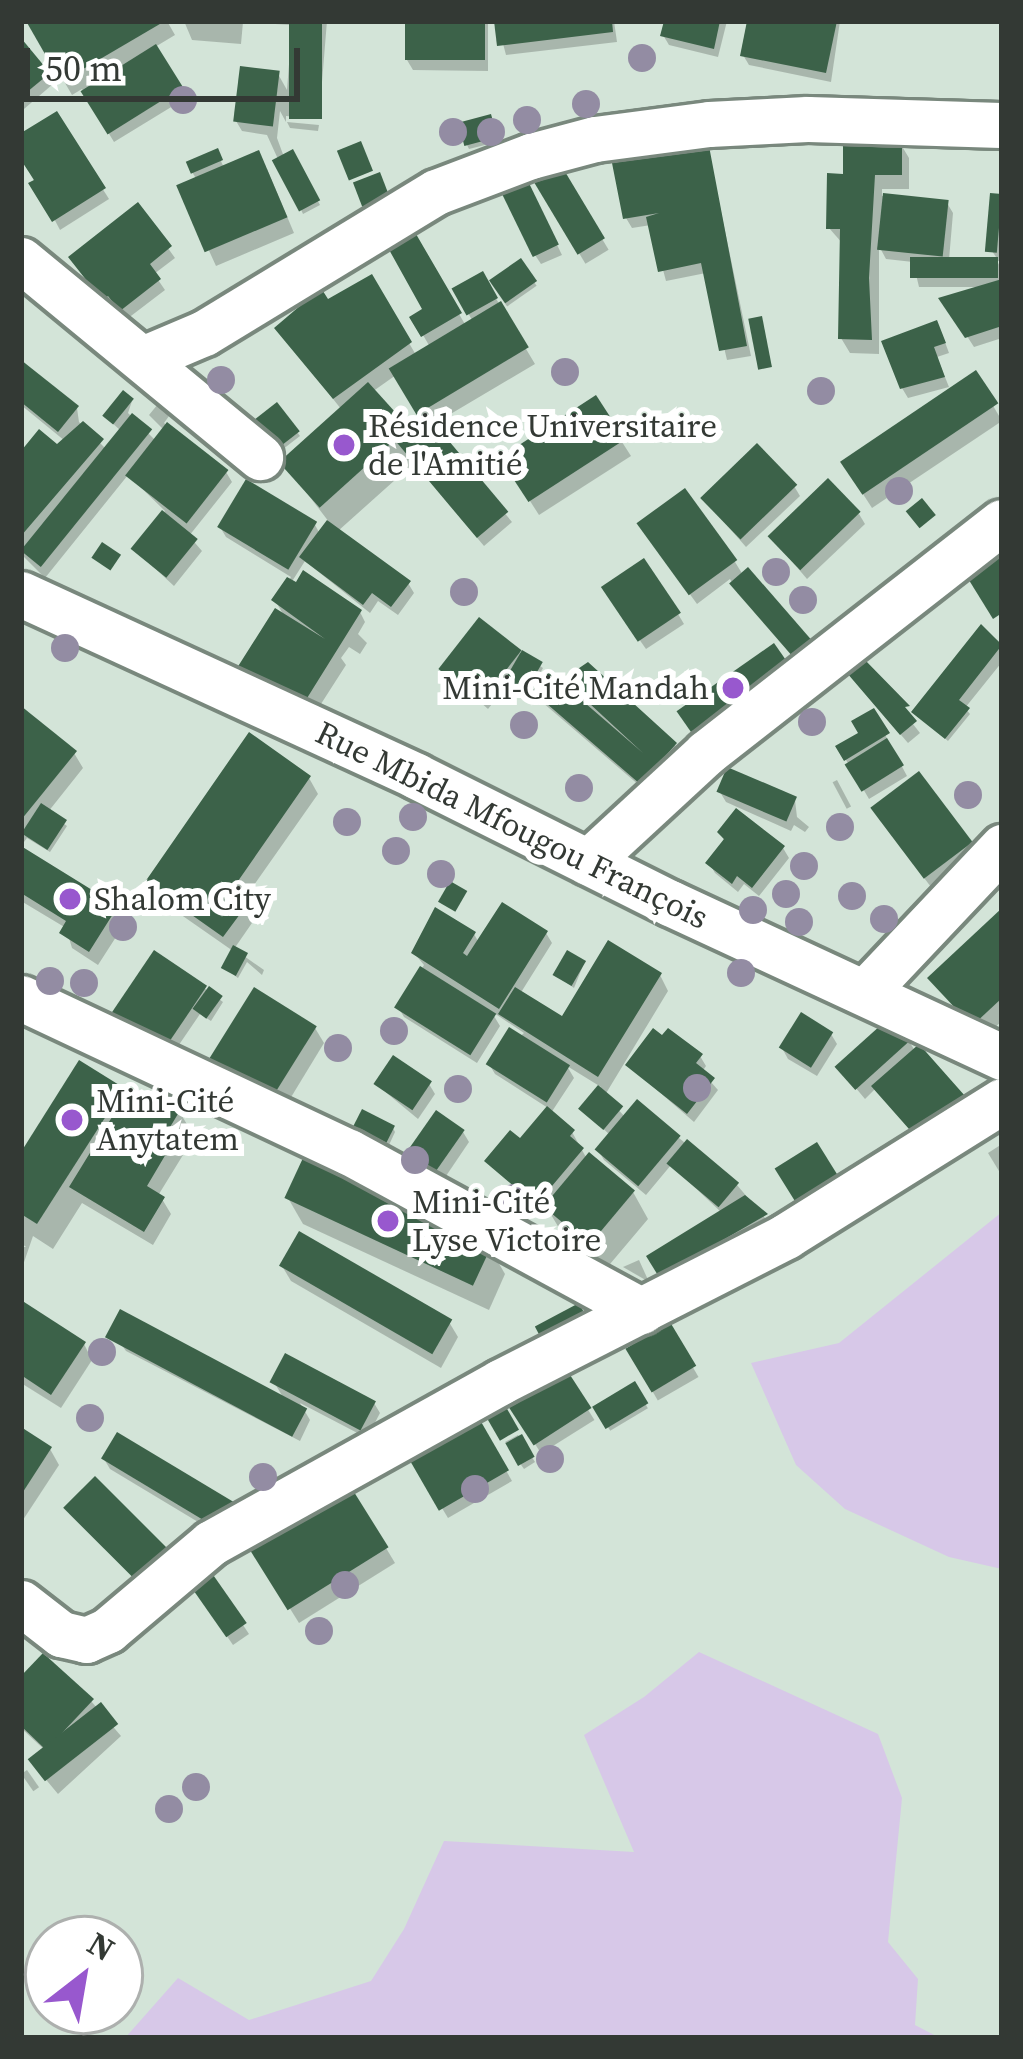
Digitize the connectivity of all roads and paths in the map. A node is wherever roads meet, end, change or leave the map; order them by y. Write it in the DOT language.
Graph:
graph roads {
  1 [pos="1002,125"];
  2 [pos="21,260"];
  3 [pos="146,358"];
  4 [pos="260,457"];
  5 [pos="1002,522"];
  6 [pos="21,594"];
  7 [pos="1002,847"];
  8 [pos="588,862"];
  9 [pos="867,990"];
  10 [pos="27,1012"];
  11 [pos="1002,1057"];
  12 [pos="1002,1102"];
  13 [pos="642,1311"];
  14 [pos="21,1604"];
  1 -- 3 [label="street"];
  2 -- 3 [label="street"];
  3 -- 4 [label="street"];
  5 -- 8 [label="street"];
  6 -- 8 [label="street, Rue Mbida Mfougou François"];
  7 -- 9 [label="street"];
  8 -- 9 [label="street, Rue Mbida Mfougou François"];
  9 -- 11 [label="street, Rue Mbida Mfougou François"];
  10 -- 13 [label="street"];
  12 -- 13 [label="street"];
  13 -- 14 [label="street"];
}
